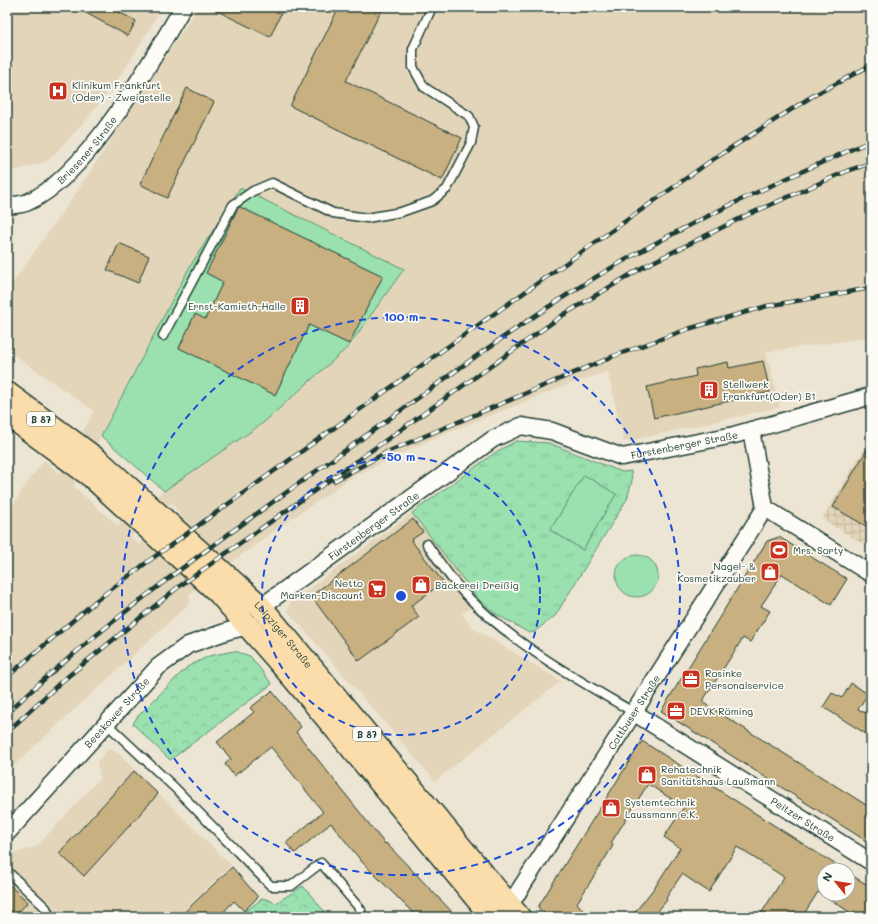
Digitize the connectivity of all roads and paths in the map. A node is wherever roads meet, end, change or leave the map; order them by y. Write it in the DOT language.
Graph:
graph roads {
  1 [pos="183,7"];
  2 [pos="432,7"];
  3 [pos="7,206"];
  4 [pos="163,336"];
  5 [pos="7,394"];
  6 [pos="871,396"];
  7 [pos="7,414"];
  8 [pos="751,430"];
  9 [pos="765,508"];
  10 [pos="427,544"];
  11 [pos="871,574"];
  12 [pos="261,608"];
  13 [pos="249,626"];
  14 [pos="633,712"];
  15 [pos="107,724"];
  16 [pos="7,833"];
  17 [pos="871,862"];
  18 [pos="7,872"];
  19 [pos="361,910"];
  20 [pos="506,914"];
  21 [pos="50,917"];
  1 -- 3 [label="street, Briesener Straße"];
  2 -- 4 [label="lane"];
  5 -- 12 [label="main road, Leipziger Straße / B 87"];
  6 -- 8 [label="street"];
  7 -- 13 [label="main road, Leipziger Straße / B 87"];
  8 -- 9 [label="street, Fürstenberger Straße"];
  8 -- 12 [label="street, Fürstenberger Straße"];
  9 -- 11 [label="street"];
  9 -- 14 [label="street, Cottbuser Straße"];
  10 -- 14 [label="lane"];
  12 -- 20 [label="main road, Leipziger Straße / B 87"];
  13 -- 15 [label="street, Beeskower Straße"];
  13 -- 20 [label="main road, Leipziger Straße / B 87"];
  14 -- 17 [label="street, Peitzer Straße"];
  14 -- 20 [label="street, Cottbuser Straße"];
  15 -- 16 [label="street, Beeskower Straße"];
  15 -- 19 [label="lane"];
  18 -- 21 [label="lane"];
}
